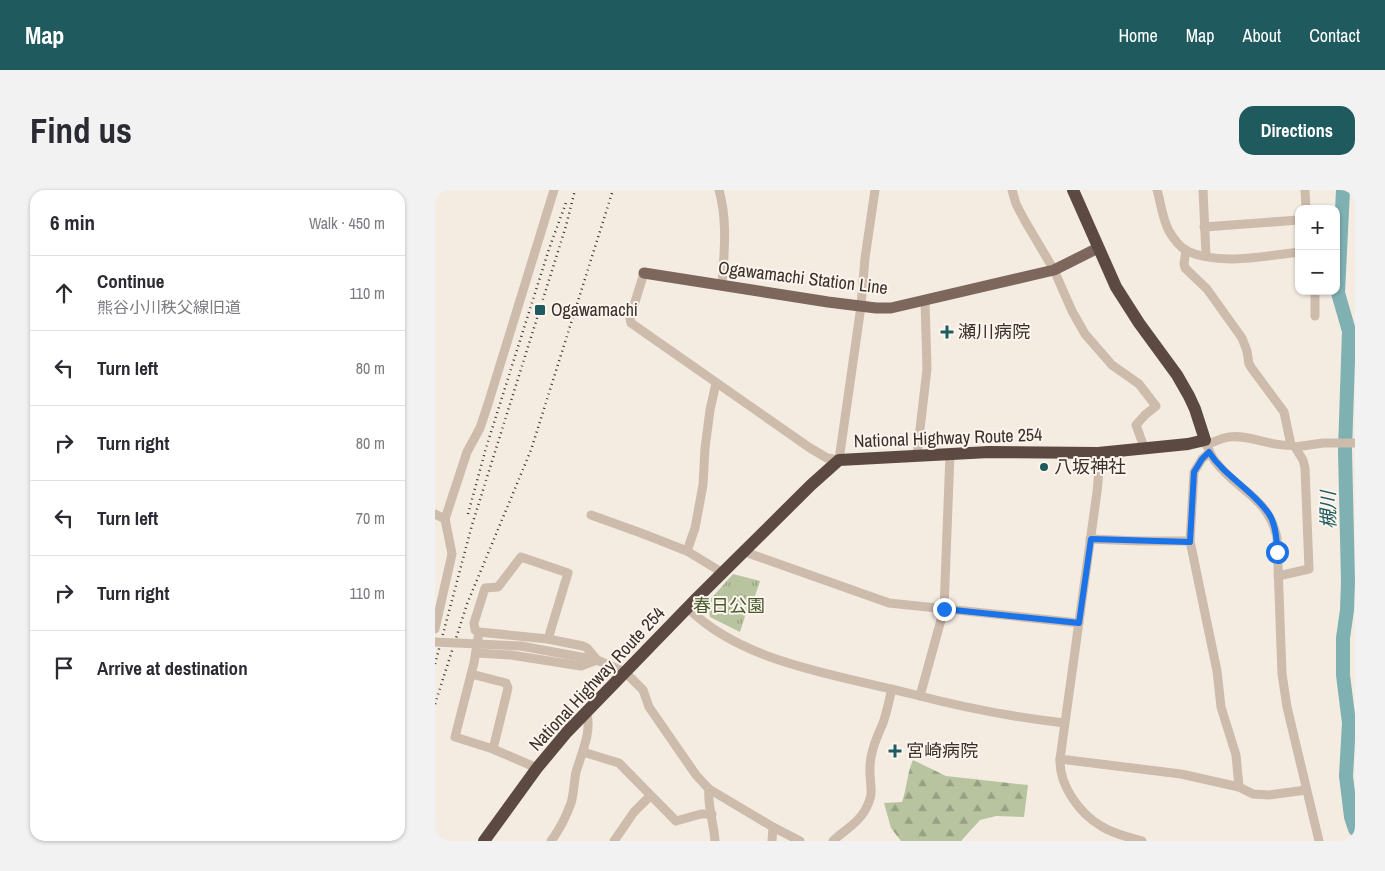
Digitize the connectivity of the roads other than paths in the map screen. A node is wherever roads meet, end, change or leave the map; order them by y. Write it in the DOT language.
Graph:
graph roads {
  1 [pos="554,190"];
  2 [pos="719,190"];
  3 [pos="875,190"];
  4 [pos="1012,190"];
  5 [pos="1073,190"];
  6 [pos="1157,190"];
  7 [pos="1203,190"];
  8 [pos="1305,190"];
  9 [pos="1306,205"];
  10 [pos="1295,220"];
  11 [pos="1204,227"];
  12 [pos="1098,248"];
  13 [pos="1186,250"];
  14 [pos="1295,252"];
  15 [pos="1206,255"];
  16 [pos="1054,270"];
  17 [pos="644,273"];
  18 [pos="721,286"];
  19 [pos="1315,295"];
  20 [pos="925,301"];
  21 [pos="861,306"];
  22 [pos="1315,316"];
  23 [pos="716,383"];
  24 [pos="1355,443"];
  25 [pos="1207,446"];
  26 [pos="1293,446"];
  27 [pos="1144,447"];
  28 [pos="1098,453"];
  29 [pos="950,454"];
  30 [pos="917,455"];
  31 [pos="839,460"];
  32 [pos="435,514"];
  33 [pos="591,515"];
  34 [pos="445,519"];
  35 [pos="1091,539"];
  36 [pos="1190,542"];
  37 [pos="687,552"];
  38 [pos="745,552"];
  39 [pos="723,573"];
  40 [pos="1278,576"];
  41 [pos="688,608"];
  42 [pos="944,609"];
  43 [pos="1079,623"];
  44 [pos="435,629"];
  45 [pos="479,632"];
  46 [pos="547,639"];
  47 [pos="435,642"];
  48 [pos="475,653"];
  49 [pos="597,660"];
  50 [pos="625,672"];
  51 [pos="471,674"];
  52 [pos="893,689"];
  53 [pos="920,696"];
  54 [pos="586,712"];
  55 [pos="1064,723"];
  56 [pos="493,749"];
  57 [pos="583,752"];
  58 [pos="1060,759"];
  59 [pos="537,768"];
  60 [pos="1239,788"];
  61 [pos="709,789"];
  62 [pos="1306,790"];
  63 [pos="650,796"];
  64 [pos="712,814"];
  65 [pos="773,827"];
  66 [pos="484,841"];
  67 [pos="551,841"];
  68 [pos="614,841"];
  69 [pos="715,841"];
  70 [pos="772,841"];
  71 [pos="800,841"];
  72 [pos="833,841"];
  73 [pos="1142,841"];
  74 [pos="1319,841"];
  1 -- 34 [label="street"];
  2 -- 18 [label="street"];
  3 -- 21 [label="street"];
  4 -- 16 [label="street"];
  5 -- 12 [label="highway"];
  6 -- 13 [label="street"];
  7 -- 11 [label="street"];
  8 -- 9 [label="street"];
  10 -- 11 [label="street"];
  11 -- 15 [label="street"];
  12 -- 16 [label="main road, Ogawamachi Station Line"];
  12 -- 25 [label="highway"];
  13 -- 15 [label="street"];
  13 -- 26 [label="street"];
  14 -- 15 [label="street"];
  16 -- 20 [label="main road, Ogawamachi Station Line"];
  16 -- 27 [label="street"];
  17 -- 18 [label="main road, Ogawamachi Station Line"];
  17 -- 23 [label="street"];
  18 -- 21 [label="main road, Ogawamachi Station Line"];
  19 -- 22 [label="street"];
  20 -- 21 [label="main road, Ogawamachi Station Line"];
  20 -- 30 [label="street"];
  21 -- 31 [label="street"];
  23 -- 31 [label="street"];
  23 -- 37 [label="street"];
  24 -- 26 [label="street"];
  25 -- 26 [label="street"];
  25 -- 27 [label="highway, National Highway Route 254"];
  25 -- 36 [label="street"];
  25 -- 40 [label="street"];
  26 -- 40 [label="street"];
  27 -- 28 [label="highway, National Highway Route 254"];
  28 -- 29 [label="highway, National Highway Route 254"];
  28 -- 35 [label="street"];
  29 -- 30 [label="highway, National Highway Route 254"];
  29 -- 42 [label="street"];
  30 -- 31 [label="highway, National Highway Route 254"];
  31 -- 38 [label="highway, National Highway Route 254"];
  32 -- 34 [label="street"];
  33 -- 37 [label="street"];
  34 -- 44 [label="street"];
  35 -- 36 [label="street"];
  35 -- 43 [label="street"];
  36 -- 60 [label="street"];
  37 -- 39 [label="street"];
  38 -- 39 [label="highway, National Highway Route 254"];
  38 -- 42 [label="street"];
  39 -- 41 [label="highway, National Highway Route 254"];
  40 -- 62 [label="street"];
  41 -- 50 [label="highway, National Highway Route 254"];
  41 -- 52 [label="street"];
  42 -- 43 [label="street"];
  42 -- 53 [label="street"];
  43 -- 55 [label="street"];
  45 -- 46 [label="street"];
  45 -- 46 [label="street"];
  45 -- 48 [label="street"];
  46 -- 49 [label="street"];
  47 -- 49 [label="street, bridge"];
  48 -- 49 [label="street"];
  48 -- 51 [label="street"];
  49 -- 50 [label="street"];
  50 -- 54 [label="highway, National Highway Route 254"];
  50 -- 61 [label="street"];
  51 -- 56 [label="street"];
  51 -- 56 [label="street"];
  52 -- 53 [label="street"];
  52 -- 72 [label="street"];
  53 -- 55 [label="street"];
  54 -- 57 [label="street"];
  54 -- 59 [label="highway, National Highway Route 254"];
  55 -- 58 [label="street"];
  56 -- 59 [label="street"];
  57 -- 63 [label="street"];
  57 -- 67 [label="street"];
  58 -- 60 [label="street"];
  58 -- 73 [label="street"];
  59 -- 66 [label="highway, National Highway Route 254"];
  60 -- 62 [label="street"];
  61 -- 64 [label="street"];
  61 -- 65 [label="street"];
  62 -- 74 [label="street"];
  63 -- 64 [label="street"];
  63 -- 68 [label="street"];
  64 -- 69 [label="street"];
  65 -- 70 [label="street"];
  65 -- 71 [label="street"];
}
